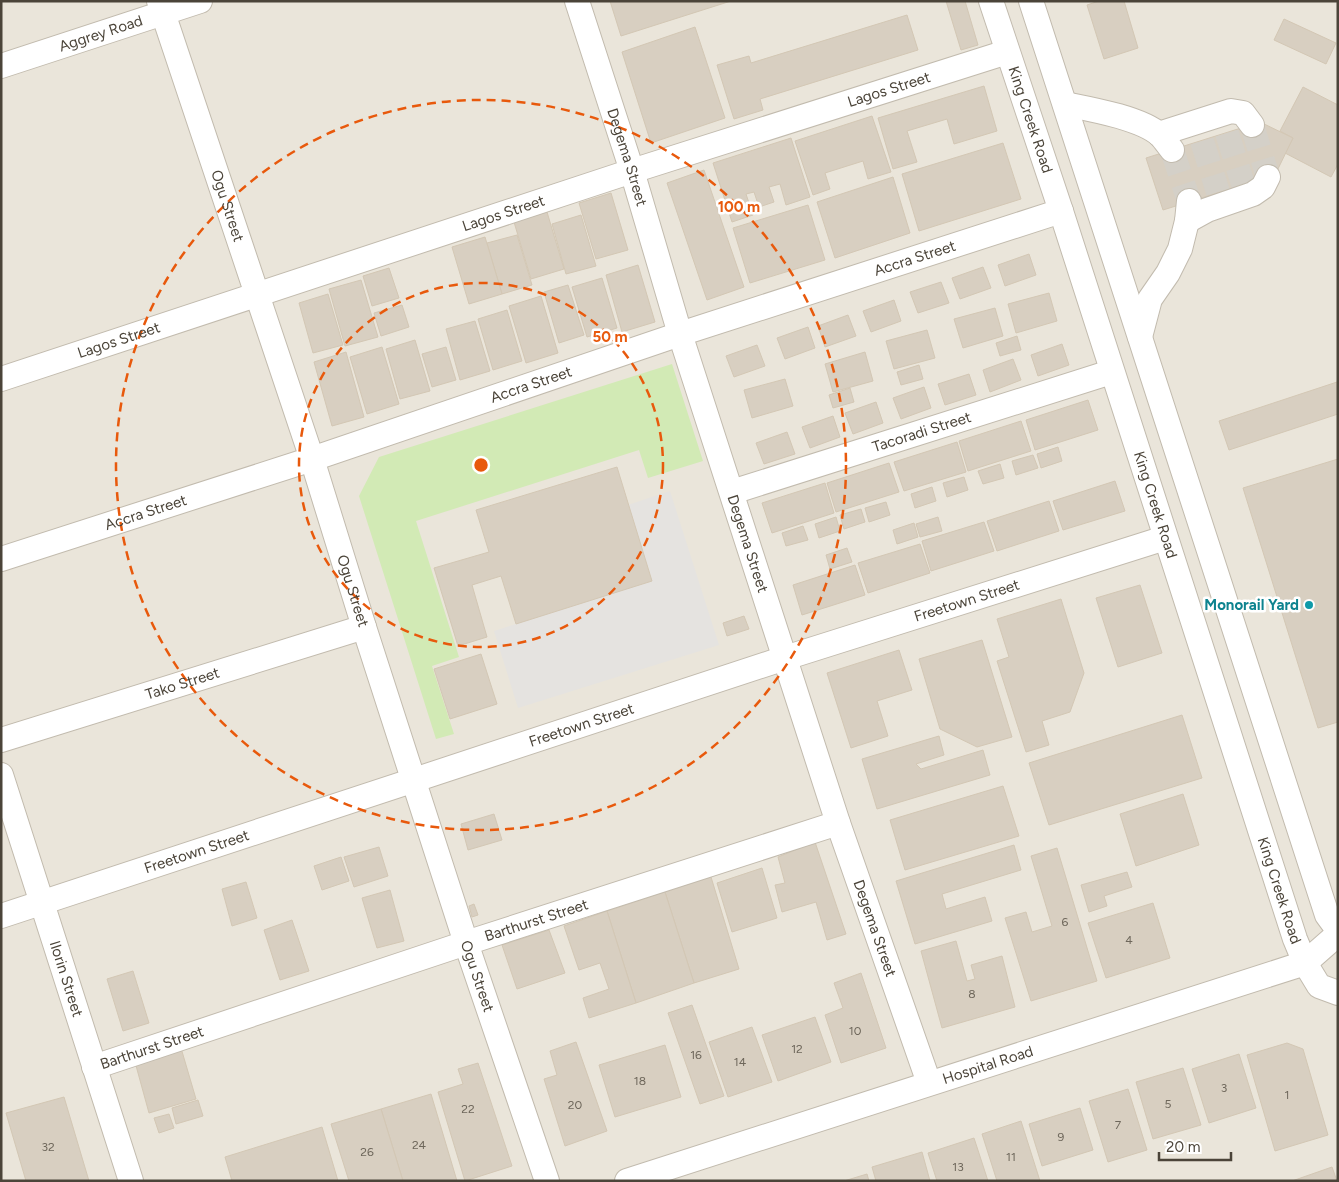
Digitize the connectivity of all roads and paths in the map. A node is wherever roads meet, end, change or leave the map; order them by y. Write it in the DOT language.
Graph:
graph roads {
  1 [pos="200,1"];
  2 [pos="577,1"];
  3 [pos="991,1"];
  4 [pos="1031,1"];
  5 [pos="161,7"];
  6 [pos="1007,52"];
  7 [pos="1,66"];
  8 [pos="1065,104"];
  9 [pos="1252,125"];
  10 [pos="632,171"];
  11 [pos="1268,177"];
  12 [pos="1061,211"];
  13 [pos="257,295"];
  14 [pos="680,334"];
  15 [pos="1140,337"];
  16 [pos="1111,372"];
  17 [pos="1,378"];
  18 [pos="312,459"];
  19 [pos="732,492"];
  20 [pos="1165,538"];
  21 [pos="1,559"];
  22 [pos="364,626"];
  23 [pos="785,658"];
  24 [pos="1,740"];
  25 [pos="1,775"];
  26 [pos="414,780"];
  27 [pos="838,823"];
  28 [pos="42,904"];
  29 [pos="1,916"];
  30 [pos="1338,930"];
  31 [pos="1338,934"];
  32 [pos="466,942"];
  33 [pos="1305,963"];
  34 [pos="1338,994"];
  35 [pos="94,1066"];
  36 [pos="929,1083"];
  37 [pos="131,1181"];
  38 [pos="546,1181"];
  39 [pos="627,1181"];
  1 -- 5 [label="street, Aggrey Road"];
  2 -- 10 [label="street, Degema Street"];
  3 -- 6 [label="street, King Creek Road"];
  4 -- 8 [label="street"];
  5 -- 7 [label="street, Aggrey Road"];
  5 -- 13 [label="street, Ogu Street"];
  6 -- 10 [label="street, Lagos Street"];
  6 -- 12 [label="street, King Creek Road"];
  8 -- 9 [label="street"];
  8 -- 15 [label="street"];
  10 -- 13 [label="street, Lagos Street"];
  10 -- 14 [label="street, Degema Street"];
  11 -- 15 [label="street"];
  12 -- 14 [label="street, Accra Street"];
  12 -- 16 [label="street, King Creek Road"];
  13 -- 17 [label="street, Lagos Street"];
  13 -- 18 [label="street, Ogu Street"];
  14 -- 18 [label="street, Accra Street"];
  14 -- 19 [label="street, Degema Street"];
  15 -- 30 [label="street"];
  16 -- 19 [label="street, Tacoradi Street"];
  16 -- 20 [label="street, King Creek Road"];
  18 -- 21 [label="street, Accra Street"];
  18 -- 22 [label="street, Ogu Street"];
  19 -- 23 [label="street, Degema Street"];
  20 -- 23 [label="street, Freetown Street"];
  20 -- 33 [label="street, King Creek Road"];
  22 -- 24 [label="street, Tako Street"];
  22 -- 26 [label="street, Ogu Street"];
  23 -- 26 [label="street, Freetown Street"];
  23 -- 27 [label="street, Degema Street"];
  25 -- 28 [label="street, Ilorin Street"];
  26 -- 28 [label="street, Freetown Street"];
  26 -- 32 [label="street, Ogu Street"];
  27 -- 32 [label="street, Barthurst Street"];
  27 -- 36 [label="street, Degema Street"];
  28 -- 29 [label="street, Freetown Street"];
  28 -- 35 [label="street, Ilorin Street"];
  31 -- 33 [label="street, Hospital Road"];
  32 -- 35 [label="street, Barthurst Street"];
  32 -- 38 [label="street, Ogu Street"];
  33 -- 34 [label="street, King Creek Road"];
  33 -- 36 [label="street, Hospital Road"];
  35 -- 37 [label="street, Ilorin Street"];
  36 -- 39 [label="street, Hospital Road"];
}
